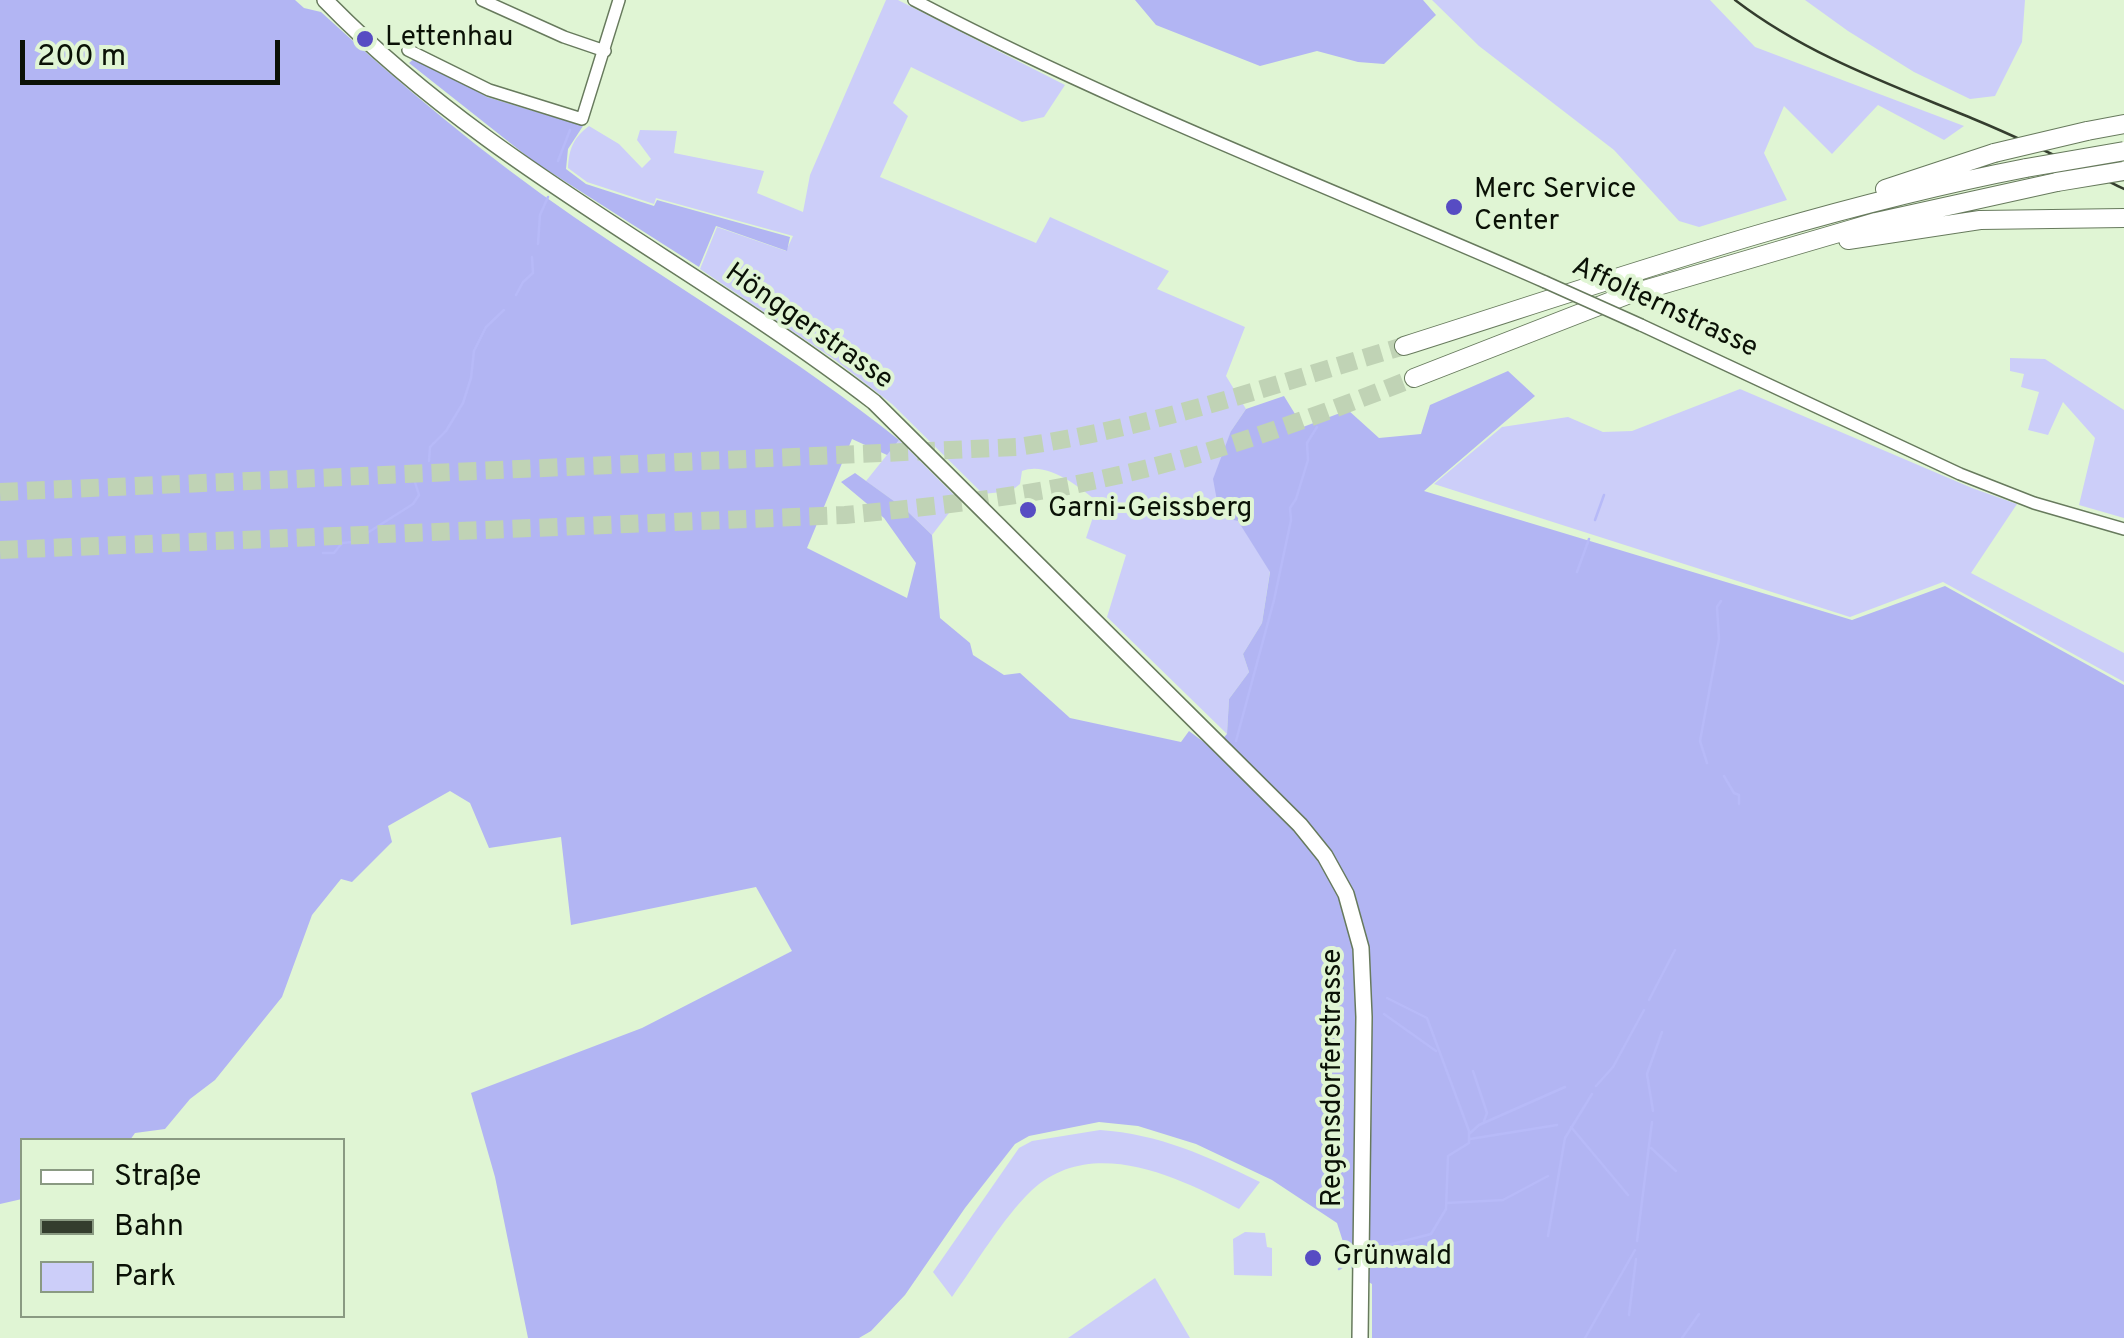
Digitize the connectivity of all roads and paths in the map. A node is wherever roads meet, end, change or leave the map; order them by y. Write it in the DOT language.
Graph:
graph roads {
  1 [pos="324,0"];
  2 [pos="482,0"];
  3 [pos="619,0"];
  4 [pos="914,0"];
  5 [pos="408,50"];
  6 [pos="605,51"];
  7 [pos="2124,124"];
  8 [pos="2124,151"];
  9 [pos="2124,172"];
  10 [pos="1823,216"];
  11 [pos="2124,218"];
  12 [pos="1730,264"];
  13 [pos="1404,346"];
  14 [pos="1414,378"];
  15 [pos="2124,529"];
  16 [pos="1221,745"];
  17 [pos="1360,1338"];
  1 -- 16 [label="main road, Hönggerstrasse"];
  2 -- 6 [label="street"];
  3 -- 6 [label="street"];
  4 -- 15 [label="street, Affolternstrasse, bridge"];
  5 -- 6 [label="street"];
  7 -- 10 [label="highway, bridge"];
  8 -- 10 [label="highway, bridge"];
  9 -- 12 [label="highway, bridge"];
  10 -- 13 [label="highway"];
  11 -- 12 [label="highway"];
  12 -- 14 [label="highway"];
  16 -- 17 [label="main road, Regensdorferstrasse"];
}
